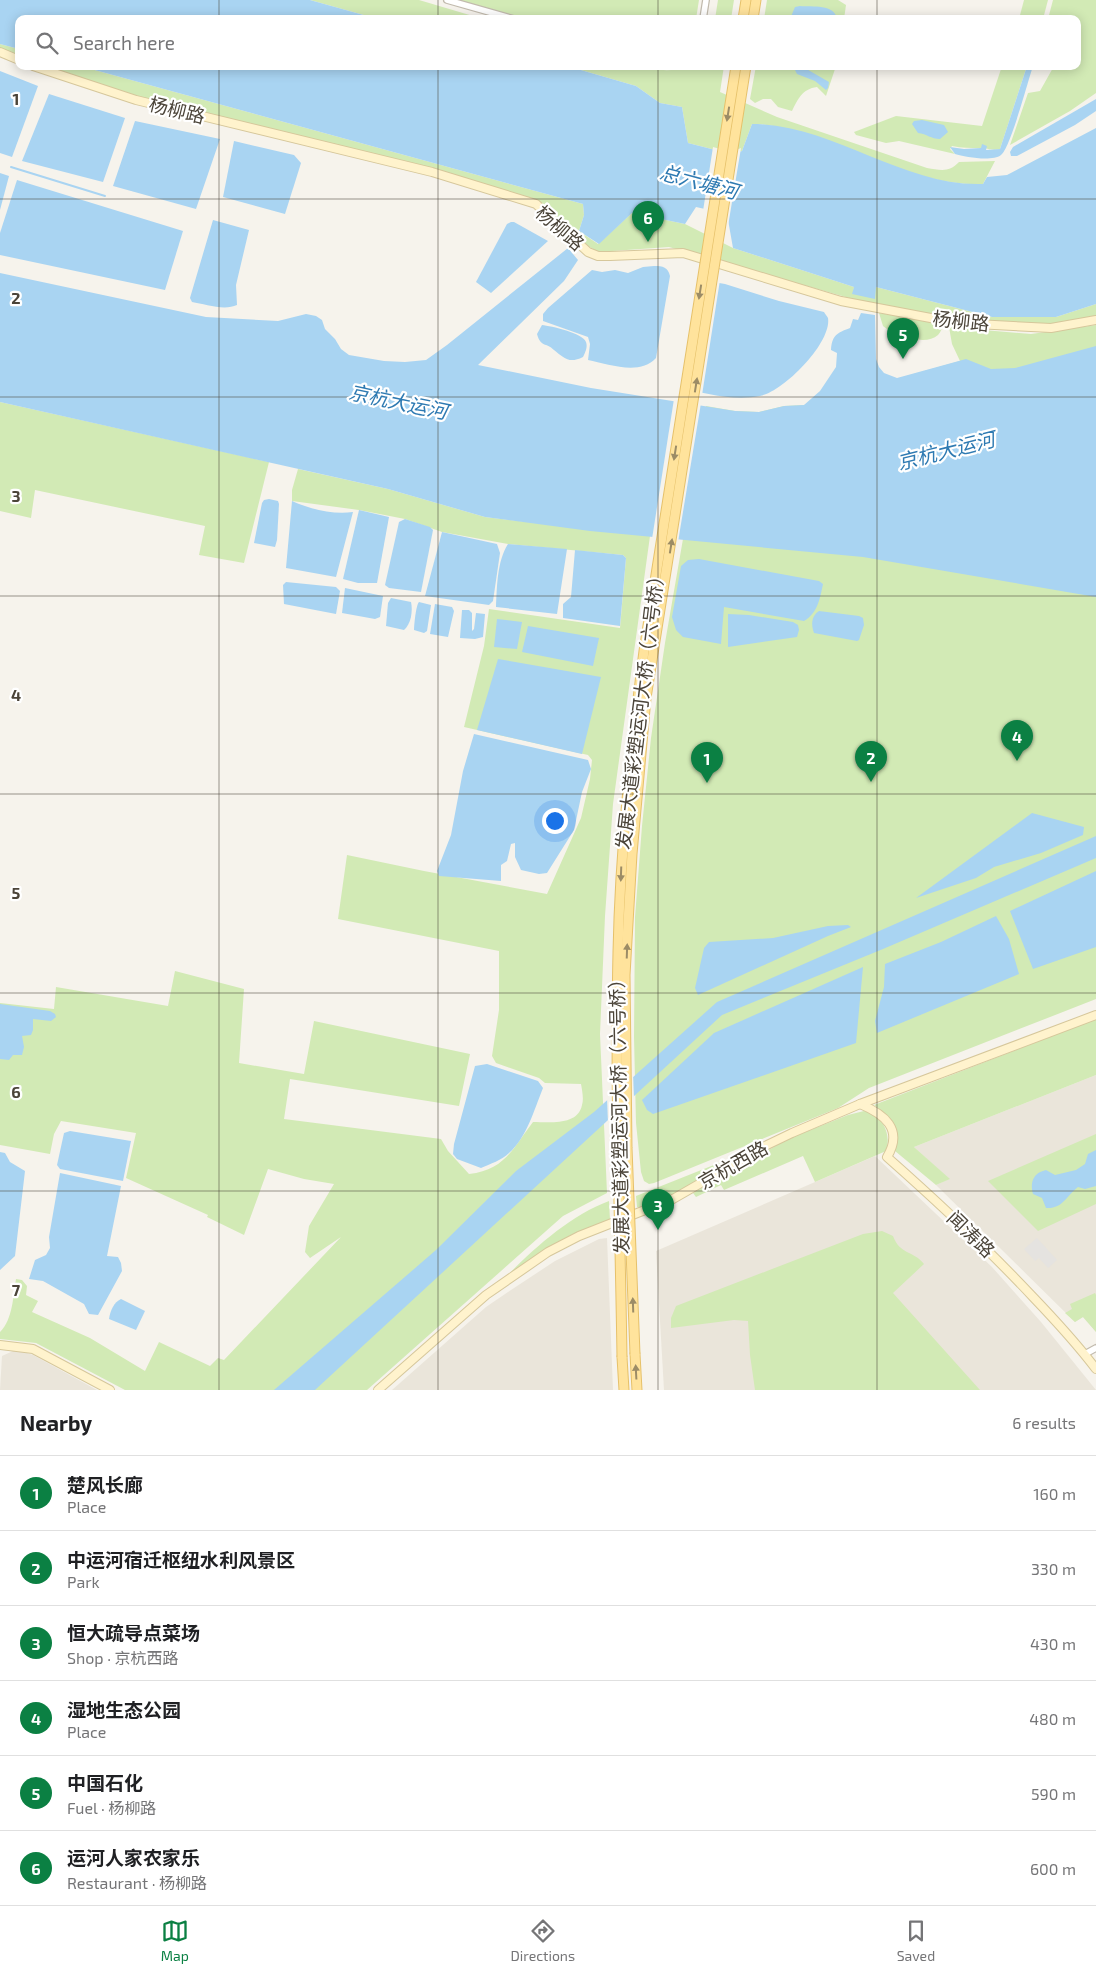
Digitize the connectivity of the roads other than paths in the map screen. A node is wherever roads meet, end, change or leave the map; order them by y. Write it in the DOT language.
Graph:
graph roads {
  1 [pos="447,0"];
  2 [pos="706,0"];
  3 [pos="746,0"];
  4 [pos="756,0"];
  5 [pos="500,15"];
  6 [pos="704,15"];
  7 [pos="744,15"];
  8 [pos="754,15"];
  9 [pos="0,52"];
  10 [pos="15,58"];
  11 [pos="45,70"];
  12 [pos="735,70"];
  13 [pos="745,70"];
  14 [pos="1096,320"];
  15 [pos="1096,1014"];
  16 [pos="860,1104"];
  17 [pos="0,1344"];
  18 [pos="1096,1348"];
  19 [pos="1085,1354"];
  20 [pos="1096,1369"];
  21 [pos="110,1390"];
  22 [pos="378,1390"];
  23 [pos="624,1390"];
  24 [pos="637,1390"];
  1 -- 5 [label="street"];
  2 -- 6 [label="street"];
  3 -- 7 [label="main road"];
  4 -- 8 [label="main road"];
  9 -- 10 [label="street"];
  11 -- 14 [label="street, 杨柳路"];
  12 -- 23 [label="main road, 发展大道彩塑运河大桥（六号桥）, one-way, bridge"];
  24 -- 13 [label="main road, 发展大道彩塑运河大桥（六号桥）, one-way, bridge"];
  15 -- 16 [label="street, 京杭西路"];
  16 -- 19 [label="street, 闻涛路"];
  16 -- 22 [label="street, 京杭西路"];
  17 -- 21 [label="street"];
  18 -- 19 [label="street"];
  19 -- 20 [label="street, 闻涛路"];
}
